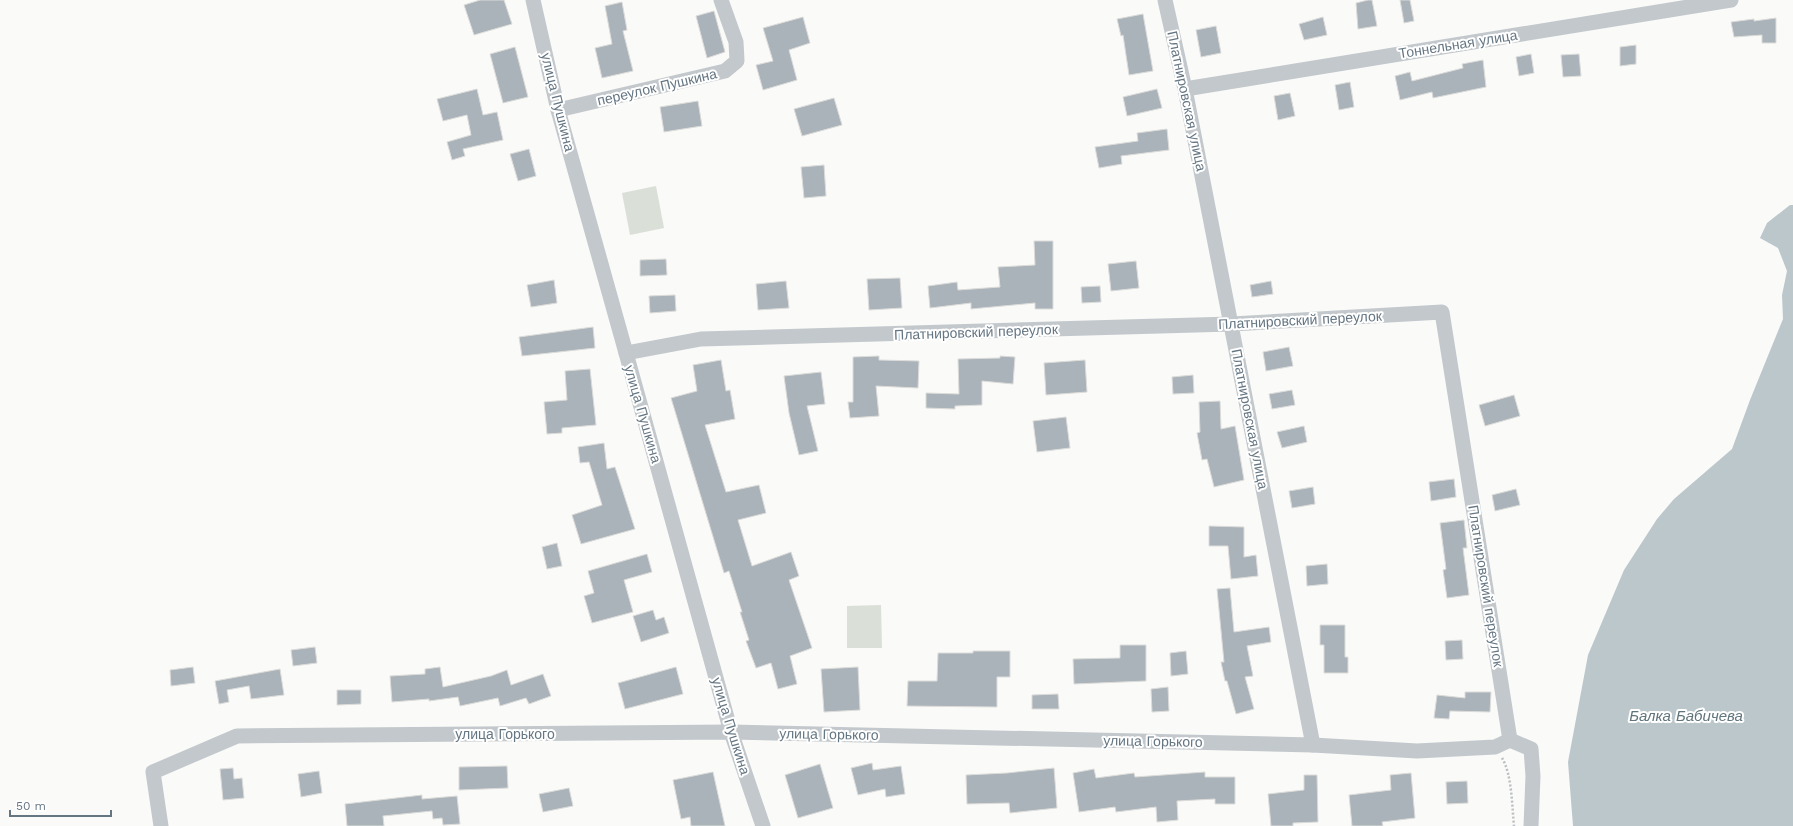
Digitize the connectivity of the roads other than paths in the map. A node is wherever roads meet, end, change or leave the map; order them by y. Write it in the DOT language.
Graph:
graph roads {
  1 [pos="533,0"];
  2 [pos="722,0"];
  3 [pos="1165,0"];
  4 [pos="1731,0"];
  5 [pos="1185,89"];
  6 [pos="558,110"];
  7 [pos="1232,324"];
  8 [pos="626,353"];
  9 [pos="731,732"];
  10 [pos="1510,740"];
  11 [pos="1312,745"];
  12 [pos="161,826"];
  13 [pos="763,826"];
  14 [pos="1531,826"];
  1 -- 6 [label="street, улица Пушкина"];
  2 -- 6 [label="street, переулок Пушкина"];
  3 -- 5 [label="street, Платнировская улица"];
  4 -- 5 [label="street, Тоннельная улица"];
  5 -- 7 [label="street, Платнировская улица"];
  6 -- 8 [label="street, улица Пушкина"];
  7 -- 8 [label="street, Платнировский переулок"];
  7 -- 10 [label="street, Платнировский переулок"];
  7 -- 11 [label="street, Платнировская улица"];
  8 -- 9 [label="street, улица Пушкина"];
  9 -- 11 [label="street, улица Горького"];
  9 -- 12 [label="street, улица Горького"];
  9 -- 13 [label="street, улица Пушкина"];
  10 -- 11 [label="street, улица Горького"];
  10 -- 14 [label="street"];
}
